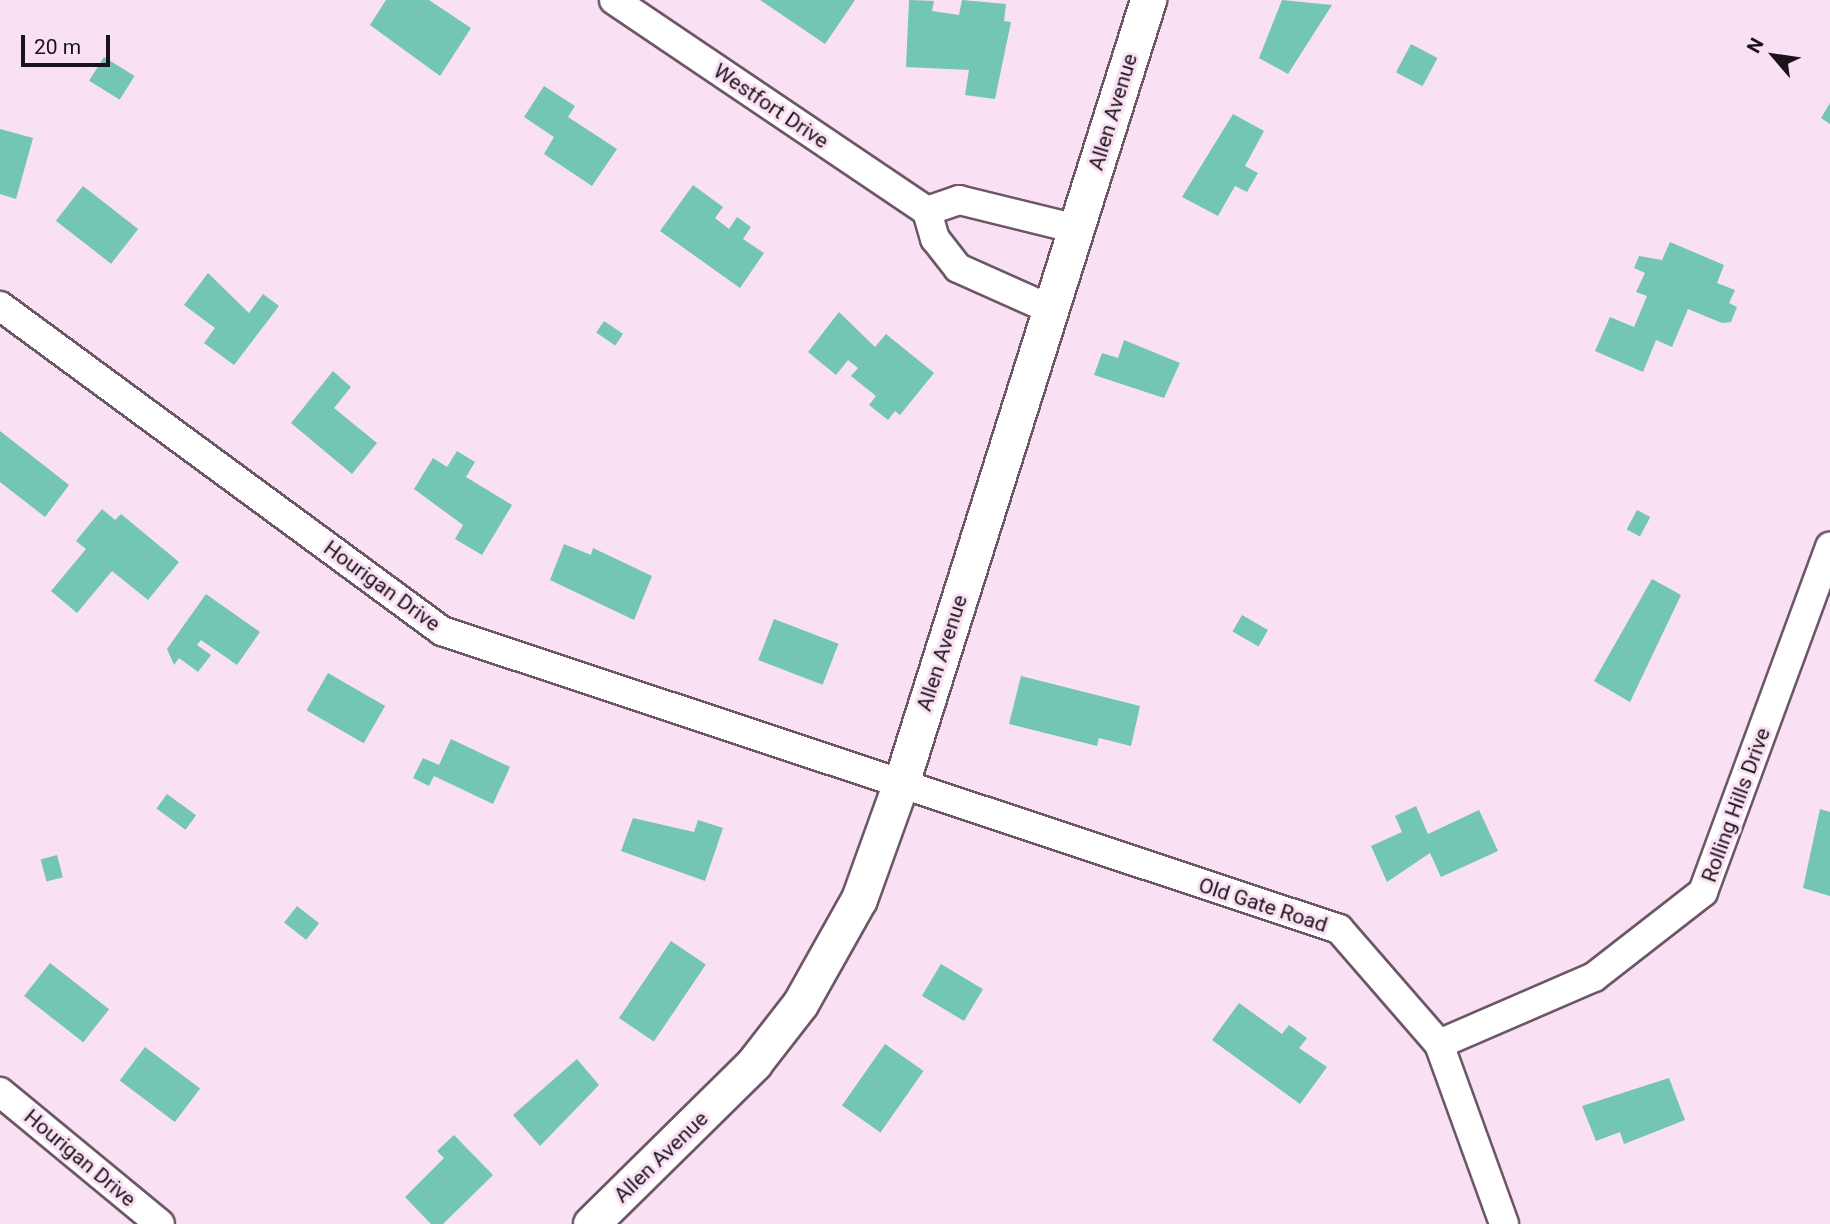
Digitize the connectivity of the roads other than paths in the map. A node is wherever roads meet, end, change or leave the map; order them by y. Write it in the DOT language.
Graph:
graph roads {
  1 [pos="614,0"];
  2 [pos="1148,0"];
  3 [pos="927,211"];
  4 [pos="1077,229"];
  5 [pos="0,306"];
  6 [pos="1052,310"];
  7 [pos="1830,547"];
  8 [pos="900,788"];
  9 [pos="1439,1044"];
  10 [pos="0,1092"];
  11 [pos="160,1224"];
  12 [pos="591,1224"];
  13 [pos="1504,1224"];
  1 -- 3 [label="street, Westfort Drive"];
  2 -- 4 [label="street, Allen Avenue"];
  3 -- 4 [label="street"];
  3 -- 6 [label="street"];
  4 -- 6 [label="street, Allen Avenue"];
  5 -- 8 [label="street, Hourigan Drive"];
  6 -- 8 [label="street, Allen Avenue"];
  7 -- 9 [label="street, Rolling Hills Drive"];
  8 -- 9 [label="street, Old Gate Road"];
  8 -- 12 [label="street, Allen Avenue"];
  9 -- 13 [label="street, Old Gate Road"];
  10 -- 11 [label="street, Hourigan Drive"];
}
